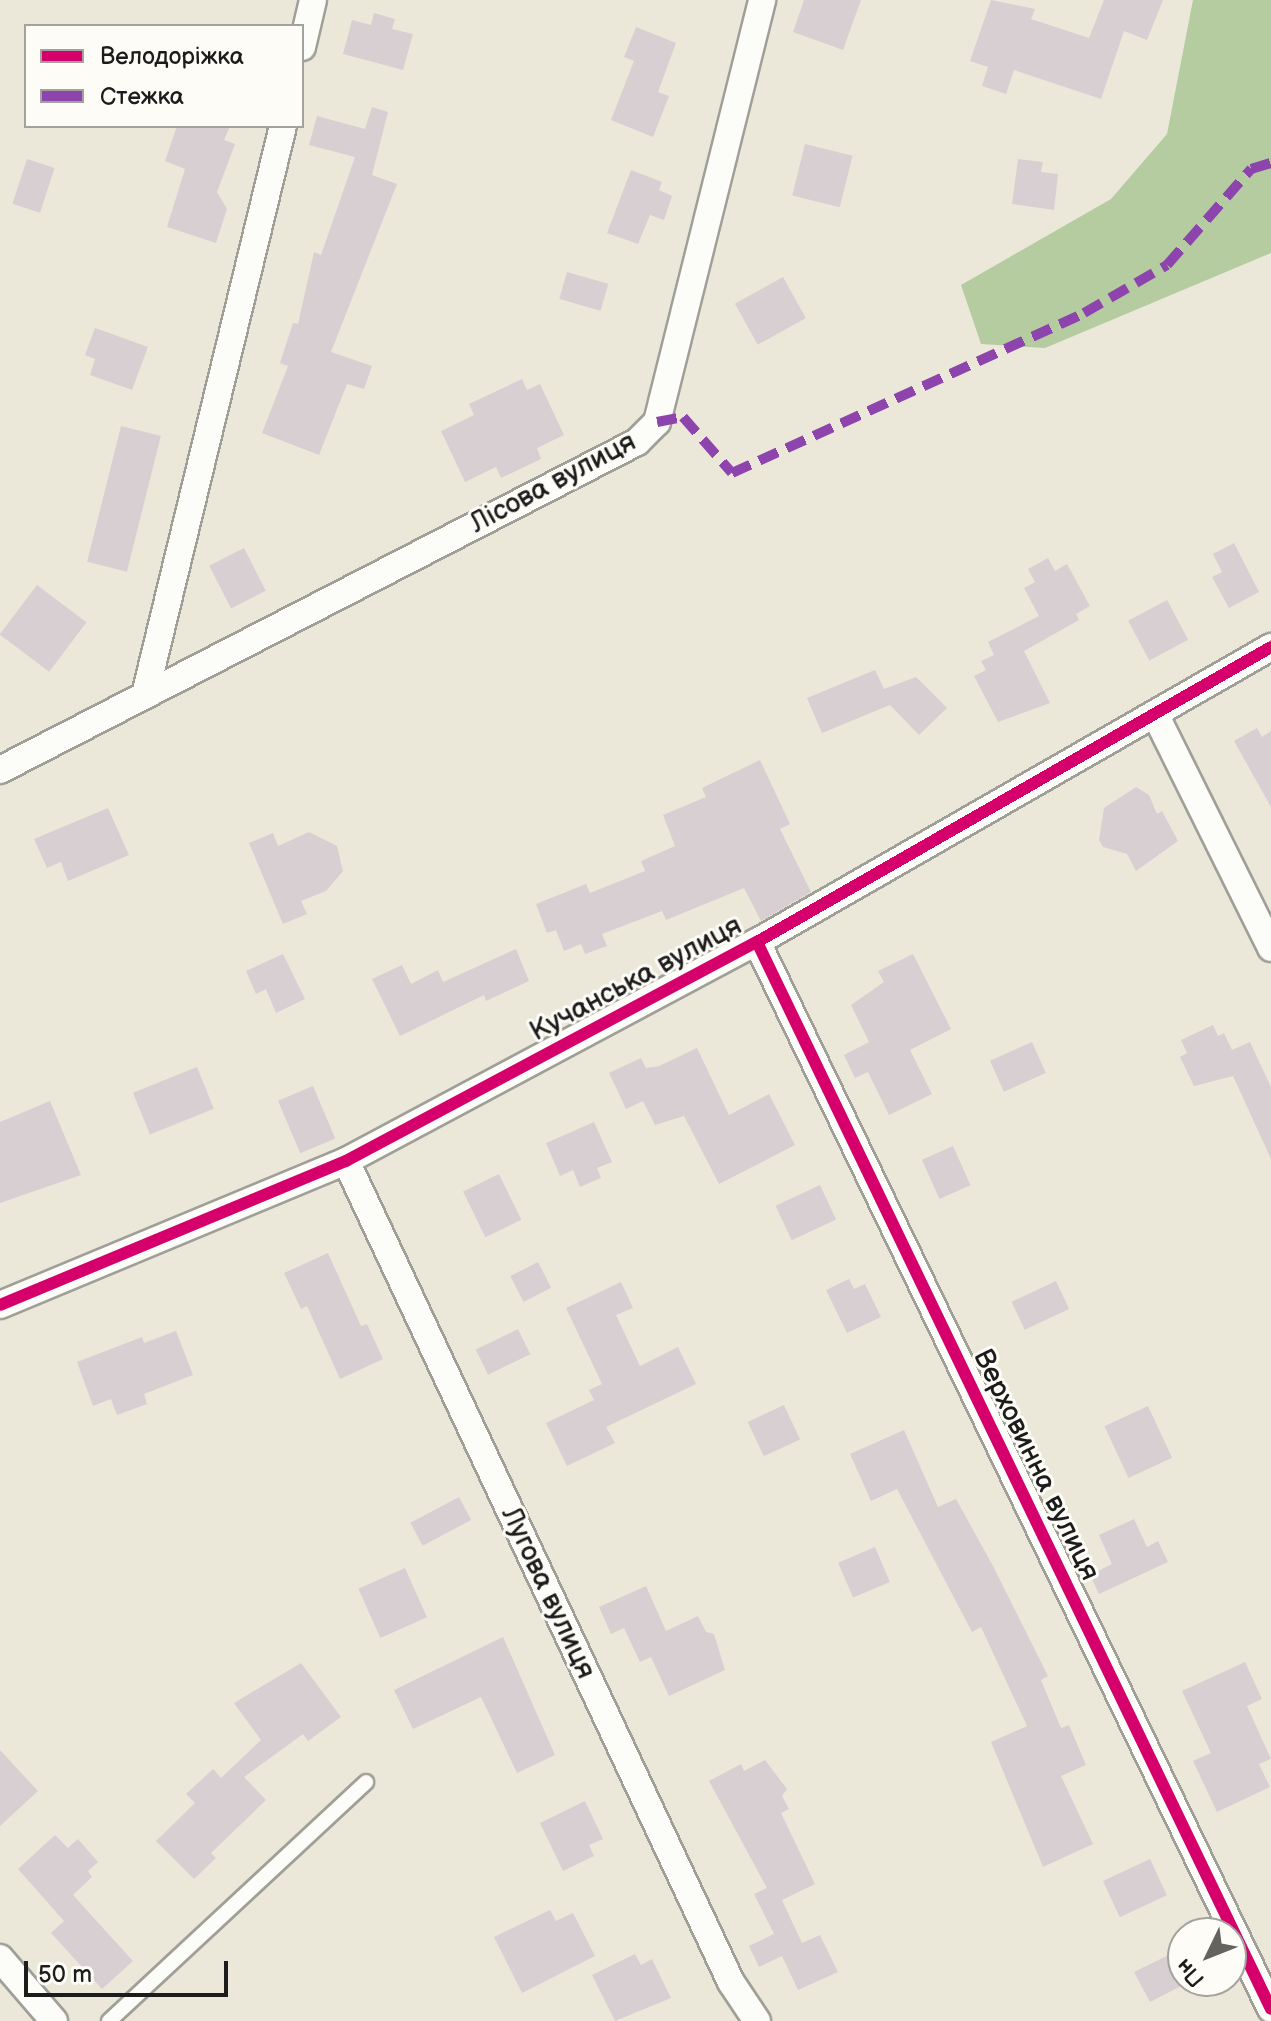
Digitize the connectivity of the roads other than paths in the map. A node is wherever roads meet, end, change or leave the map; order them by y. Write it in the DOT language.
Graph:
graph roads {
  1 [pos="313,0"];
  2 [pos="762,0"];
  3 [pos="304,38"];
  4 [pos="283,128"];
  5 [pos="1271,647"];
  6 [pos="145,695"];
  7 [pos="1156,716"];
  8 [pos="0,770"];
  9 [pos="757,942"];
  10 [pos="1271,948"];
  11 [pos="346,1161"];
  12 [pos="0,1305"];
  13 [pos="366,1782"];
  14 [pos="0,1958"];
  15 [pos="1271,2009"];
  16 [pos="54,2021"];
  17 [pos="109,2021"];
  18 [pos="757,2021"];
  1 -- 3 [label="street"];
  2 -- 6 [label="street, Лісова вулиця"];
  4 -- 6 [label="street"];
  5 -- 7 [label="street, Кучанська вулиця"];
  6 -- 8 [label="street, Лісова вулиця"];
  7 -- 9 [label="street, Кучанська вулиця"];
  7 -- 10 [label="street"];
  9 -- 11 [label="street, Кучанська вулиця"];
  9 -- 15 [label="street, Верховинна вулиця"];
  11 -- 12 [label="street, Кучанська вулиця"];
  11 -- 18 [label="street, Лугова вулиця"];
  13 -- 17 [label="lane"];
  14 -- 16 [label="street"];
}
